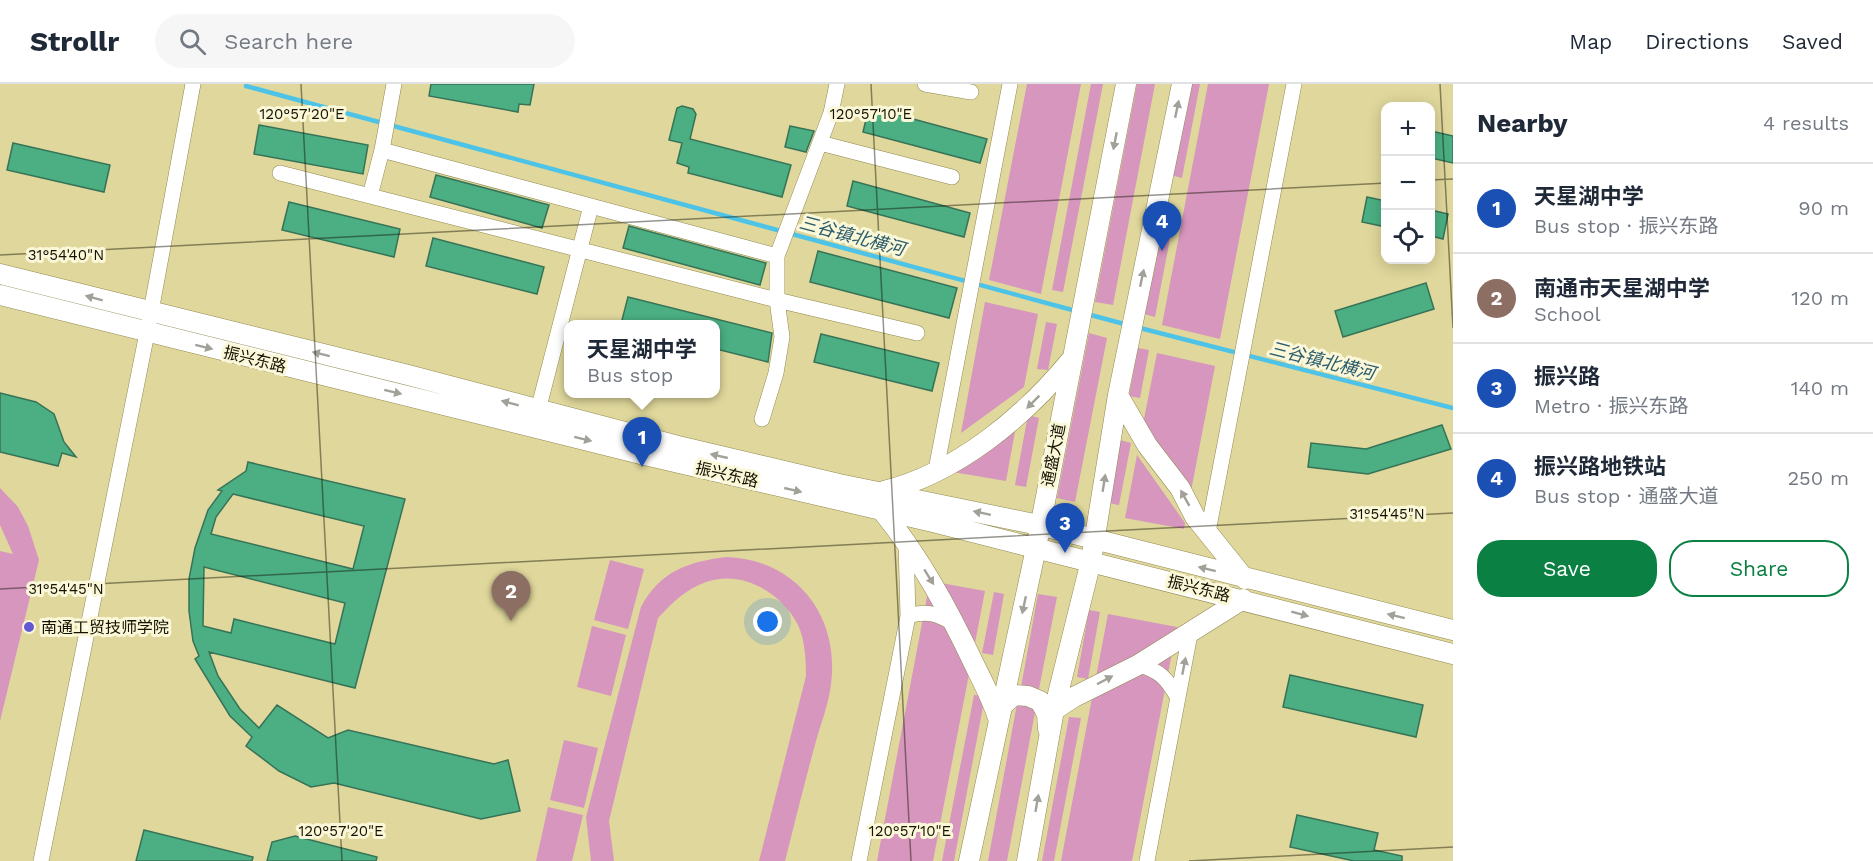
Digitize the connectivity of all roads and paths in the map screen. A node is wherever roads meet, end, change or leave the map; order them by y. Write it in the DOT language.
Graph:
graph roads {
  1 [pos="193,84"];
  2 [pos="837,84"];
  3 [pos="925,84"];
  4 [pos="1010,84"];
  5 [pos="1126,84"];
  6 [pos="1182,84"];
  7 [pos="1294,84"];
  8 [pos="391,85"];
  9 [pos="971,92"];
  10 [pos="820,143"];
  11 [pos="382,150"];
  12 [pos="280,173"];
  13 [pos="952,177"];
  14 [pos="370,196"];
  15 [pos="591,206"];
  16 [pos="579,249"];
  17 [pos="777,256"];
  18 [pos="0,274"];
  19 [pos="0,295"];
  20 [pos="777,300"];
  21 [pos="151,313"];
  22 [pos="147,333"];
  23 [pos="917,333"];
  24 [pos="1072,359"];
  25 [pos="1118,395"];
  26 [pos="536,418"];
  27 [pos="762,419"];
  28 [pos="936,470"];
  29 [pos="879,492"];
  30 [pos="884,512"];
  31 [pos="1039,525"];
  32 [pos="1208,532"];
  33 [pos="906,540"];
  34 [pos="1095,541"];
  35 [pos="1036,548"];
  36 [pos="1091,561"];
  37 [pos="1245,579"];
  38 [pos="1243,599"];
  39 [pos="908,616"];
  40 [pos="956,624"];
  41 [pos="1453,630"];
  42 [pos="1190,634"];
  43 [pos="1453,654"];
  44 [pos="1138,665"];
  45 [pos="1178,698"];
  46 [pos="1054,710"];
  47 [pos="1001,713"];
  48 [pos="1049,738"];
  49 [pos="41,861"];
  50 [pos="859,861"];
  51 [pos="969,861"];
  52 [pos="1027,861"];
  53 [pos="1147,861"];
  1 -- 21 [label="street"];
  2 -- 10 [label="street"];
  3 -- 9 [label="street"];
  4 -- 28 [label="street"];
  5 -- 24 [label="main road, 通盛大道, one-way"];
  25 -- 6 [label="main road, one-way"];
  7 -- 32 [label="street"];
  8 -- 11 [label="street"];
  10 -- 13 [label="street"];
  10 -- 17 [label="street"];
  11 -- 14 [label="street"];
  11 -- 15 [label="street"];
  12 -- 14 [label="street"];
  14 -- 16 [label="street"];
  15 -- 16 [label="street"];
  15 -- 17 [label="street"];
  16 -- 20 [label="street"];
  16 -- 26 [label="street"];
  17 -- 20 [label="street"];
  21 -- 18 [label="main road, 振兴东路, one-way"];
  19 -- 22 [label="main road, 振兴东路"];
  20 -- 23 [label="street"];
  20 -- 27 [label="street"];
  21 -- 22 [label="street"];
  26 -- 21 [label="main road, 振兴东路, one-way"];
  22 -- 26 [label="main road, 振兴东路, one-way"];
  22 -- 49 [label="street"];
  24 -- 28 [label="main road, one-way"];
  24 -- 31 [label="main road, 通盛大道"];
  32 -- 25 [label="main road, one-way"];
  34 -- 25 [label="main road, one-way"];
  29 -- 26 [label="main road, 振兴东路, one-way"];
  26 -- 30 [label="main road, 振兴东路, one-way"];
  28 -- 29 [label="main road"];
  31 -- 29 [label="main road, 振兴东路, one-way"];
  30 -- 33 [label="main road"];
  30 -- 35 [label="main road, 振兴东路"];
  31 -- 34 [label="main road, 振兴东路"];
  31 -- 35 [label="main road, 通盛大道"];
  32 -- 37 [label="main road"];
  33 -- 39 [label="street"];
  33 -- 40 [label="main road, one-way"];
  34 -- 36 [label="main road"];
  37 -- 34 [label="main road, 振兴东路, one-way"];
  35 -- 36 [label="main road, 振兴东路"];
  35 -- 47 [label="main road, 通盛大道, one-way"];
  36 -- 38 [label="main road, 振兴东路"];
  36 -- 46 [label="main road"];
  41 -- 37 [label="main road, 振兴东路, one-way"];
  38 -- 42 [label="main road"];
  38 -- 43 [label="main road, 振兴东路, one-way"];
  39 -- 40 [label="street"];
  39 -- 50 [label="street"];
  40 -- 47 [label="main road"];
  42 -- 44 [label="main road"];
  45 -- 42 [label="street, one-way"];
  44 -- 45 [label="street"];
  46 -- 44 [label="main road, one-way"];
  45 -- 53 [label="street"];
  46 -- 48 [label="main road"];
  47 -- 48 [label="main road"];
  47 -- 51 [label="main road, 通盛大道"];
  52 -- 48 [label="main road, one-way"];
}
